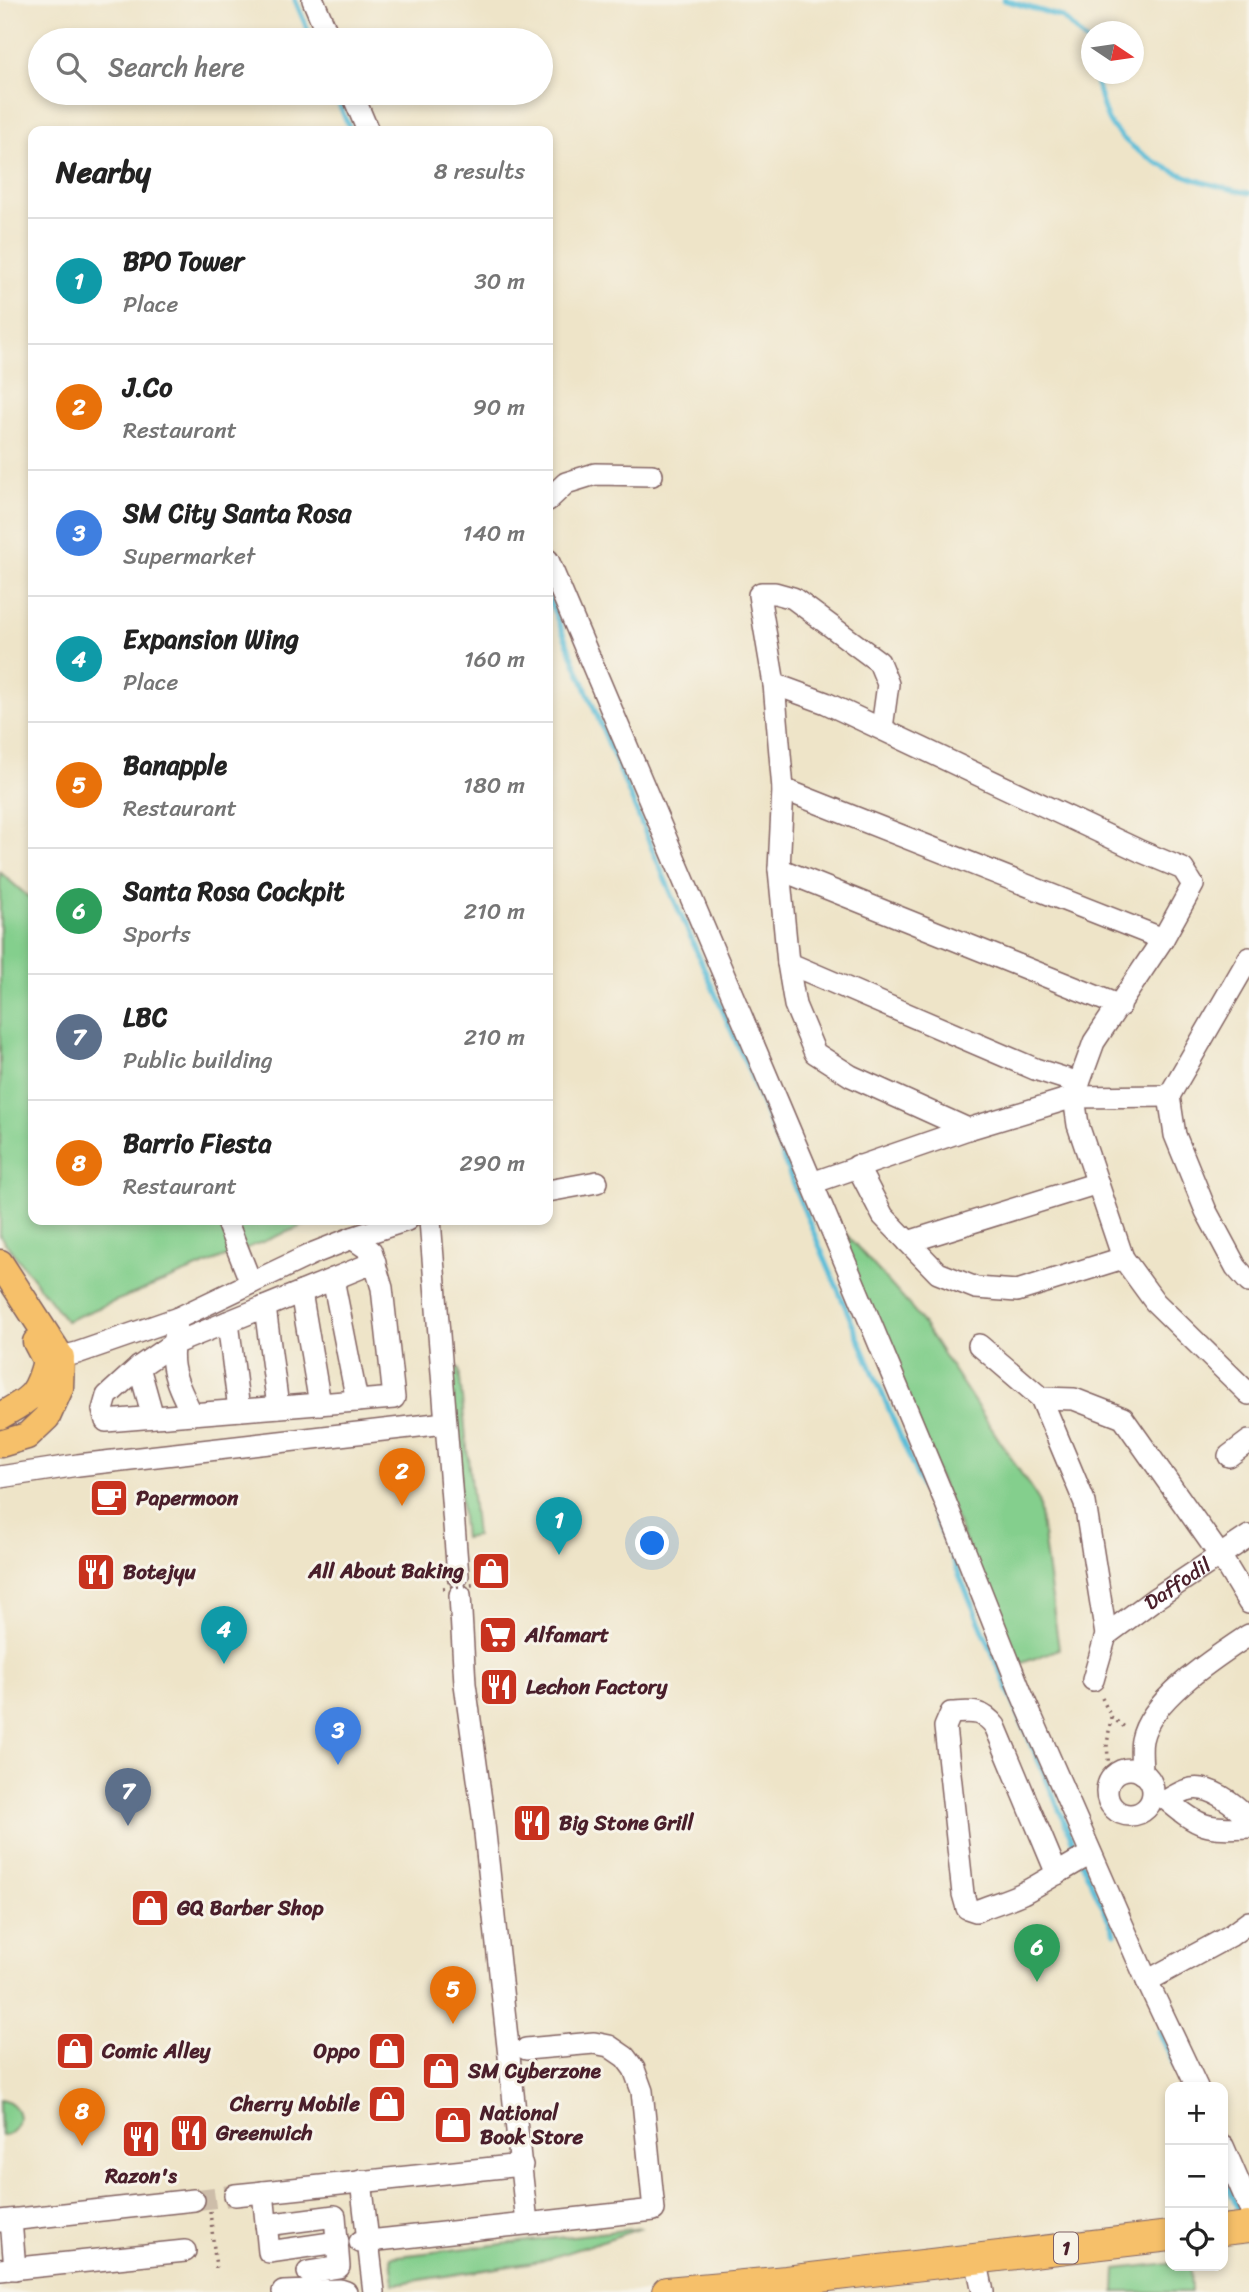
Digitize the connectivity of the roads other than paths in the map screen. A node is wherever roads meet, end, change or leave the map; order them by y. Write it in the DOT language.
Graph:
graph roads {
  1 [pos="313,0"];
  2 [pos="325,28"];
  3 [pos="357,105"];
  4 [pos="366,126"];
  5 [pos="652,475"];
  6 [pos="553,495"];
  7 [pos="553,572"];
  8 [pos="774,684"];
  9 [pos="882,728"];
  10 [pos="783,789"];
  11 [pos="779,869"];
  12 [pos="1163,939"];
  13 [pos="1249,958"];
  14 [pos="788,963"];
  15 [pos="1120,1006"];
  16 [pos="1076,1090"];
  17 [pos="1169,1096"];
  18 [pos="968,1129"];
  19 [pos="857,1166"];
  20 [pos="597,1182"];
  21 [pos="812,1183"];
  22 [pos="1098,1184"];
  23 [pos="553,1190"];
  24 [pos="228,1225"];
  25 [pos="392,1225"];
  26 [pos="430,1225"];
  27 [pos="352,1238"];
  28 [pos="908,1242"];
  29 [pos="1123,1258"];
  30 [pos="375,1262"];
  31 [pos="0,1263"];
  32 [pos="333,1279"];
  33 [pos="1249,1282"];
  34 [pos="251,1283"];
  35 [pos="0,1284"];
  36 [pos="302,1292"];
  37 [pos="265,1307"];
  38 [pos="178,1318"];
  39 [pos="228,1322"];
  40 [pos="171,1345"];
  41 [pos="979,1345"];
  42 [pos="53,1359"];
  43 [pos="139,1367"];
  44 [pos="1249,1394"];
  45 [pos="1041,1398"];
  46 [pos="357,1401"];
  47 [pos="320,1404"];
  48 [pos="278,1407"];
  49 [pos="239,1410"];
  50 [pos="192,1414"];
  51 [pos="0,1416"];
  52 [pos="153,1417"];
  53 [pos="446,1423"];
  54 [pos="1249,1441"];
  55 [pos="0,1444"];
  56 [pos="1229,1456"];
  57 [pos="0,1477"];
  58 [pos="1249,1536"];
  59 [pos="1221,1557"];
  60 [pos="1249,1603"];
  61 [pos="1106,1635"];
  62 [pos="1249,1635"];
  63 [pos="1093,1680"];
  64 [pos="1142,1773"];
  65 [pos="1160,1800"];
  66 [pos="1249,1819"];
  67 [pos="1249,1827"];
  68 [pos="1076,1862"];
  69 [pos="1249,1922"];
  70 [pos="1147,1981"];
  71 [pos="526,2049"];
  72 [pos="1195,2082"];
  73 [pos="1228,2158"];
  74 [pos="522,2165"];
  75 [pos="357,2181"];
  76 [pos="263,2192"];
  77 [pos="235,2195"];
  78 [pos="202,2204"];
  79 [pos="1249,2206"];
  80 [pos="6,2221"];
  81 [pos="527,2223"];
  82 [pos="1249,2227"];
  83 [pos="1228,2229"];
  84 [pos="1165,2237"];
  85 [pos="364,2241"];
  86 [pos="185,2250"];
  87 [pos="969,2260"];
  88 [pos="8,2269"];
  89 [pos="307,2272"];
  90 [pos="284,2292"];
  91 [pos="346,2292"];
  92 [pos="366,2292"];
  93 [pos="373,2292"];
  94 [pos="667,2292"];
  95 [pos="983,2292"];
  1 -- 2 [label="street"];
  3 -- 4 [label="street"];
  5 -- 6 [label="street"];
  7 -- 21 [label="street"];
  8 -- 9 [label="street"];
  8 -- 9 [label="street"];
  8 -- 10 [label="street"];
  9 -- 12 [label="street"];
  10 -- 11 [label="street"];
  10 -- 12 [label="street"];
  11 -- 14 [label="street"];
  11 -- 15 [label="street"];
  12 -- 15 [label="street"];
  13 -- 17 [label="street"];
  14 -- 16 [label="street"];
  14 -- 18 [label="street"];
  15 -- 16 [label="street"];
  16 -- 17 [label="street"];
  16 -- 18 [label="street"];
  16 -- 22 [label="street"];
  17 -- 33 [label="street"];
  18 -- 19 [label="street"];
  19 -- 21 [label="street"];
  19 -- 28 [label="street"];
  20 -- 23 [label="street"];
  21 -- 68 [label="street"];
  22 -- 28 [label="street"];
  22 -- 29 [label="street"];
  24 -- 34 [label="street"];
  25 -- 27 [label="street"];
  26 -- 53 [label="street"];
  27 -- 30 [label="street"];
  27 -- 34 [label="street"];
  28 -- 29 [label="street"];
  29 -- 44 [label="street"];
  30 -- 32 [label="street"];
  30 -- 46 [label="street"];
  31 -- 42 [label="main road"];
  32 -- 36 [label="street"];
  32 -- 46 [label="street"];
  34 -- 38 [label="street"];
  35 -- 42 [label="main road"];
  36 -- 37 [label="street"];
  36 -- 47 [label="street"];
  37 -- 39 [label="street"];
  37 -- 48 [label="street"];
  38 -- 40 [label="street"];
  38 -- 42 [label="street"];
  39 -- 40 [label="street"];
  39 -- 49 [label="street"];
  40 -- 43 [label="street"];
  40 -- 50 [label="street"];
  41 -- 45 [label="street"];
  42 -- 51 [label="main road"];
  42 -- 55 [label="main road"];
  43 -- 52 [label="street"];
  43 -- 52 [label="street"];
  45 -- 59 [label="street"];
  45 -- 61 [label="street"];
  46 -- 47 [label="street"];
  47 -- 48 [label="street"];
  48 -- 49 [label="street"];
  49 -- 50 [label="street"];
  50 -- 52 [label="street"];
  53 -- 57 [label="street"];
  53 -- 74 [label="street"];
  54 -- 56 [label="street"];
  58 -- 59 [label="street, Daffodil"];
  59 -- 60 [label="street"];
  59 -- 61 [label="street, Daffodil"];
  61 -- 63 [label="street"];
  62 -- 64 [label="street"];
  64 -- 65 [label="street"];
  64 -- 65 [label="street"];
  65 -- 66 [label="street"];
  65 -- 67 [label="street"];
  68 -- 68 [label="street"];
  68 -- 70 [label="street"];
  69 -- 70 [label="street"];
  70 -- 72 [label="street"];
  71 -- 81 [label="street"];
  73 -- 79 [label="street"];
  74 -- 75 [label="street"];
  74 -- 81 [label="street"];
  75 -- 76 [label="street"];
  75 -- 85 [label="street"];
  76 -- 77 [label="street"];
  76 -- 89 [label="street"];
  78 -- 80 [label="street"];
  80 -- 88 [label="street"];
  81 -- 85 [label="street"];
  82 -- 83 [label="highway"];
  84 -- 87 [label="highway, 1"];
  85 -- 92 [label="street"];
  85 -- 93 [label="street"];
  86 -- 88 [label="street"];
  87 -- 94 [label="highway, 1"];
  87 -- 95 [label="street"];
  90 -- 91 [label="street"];
}
